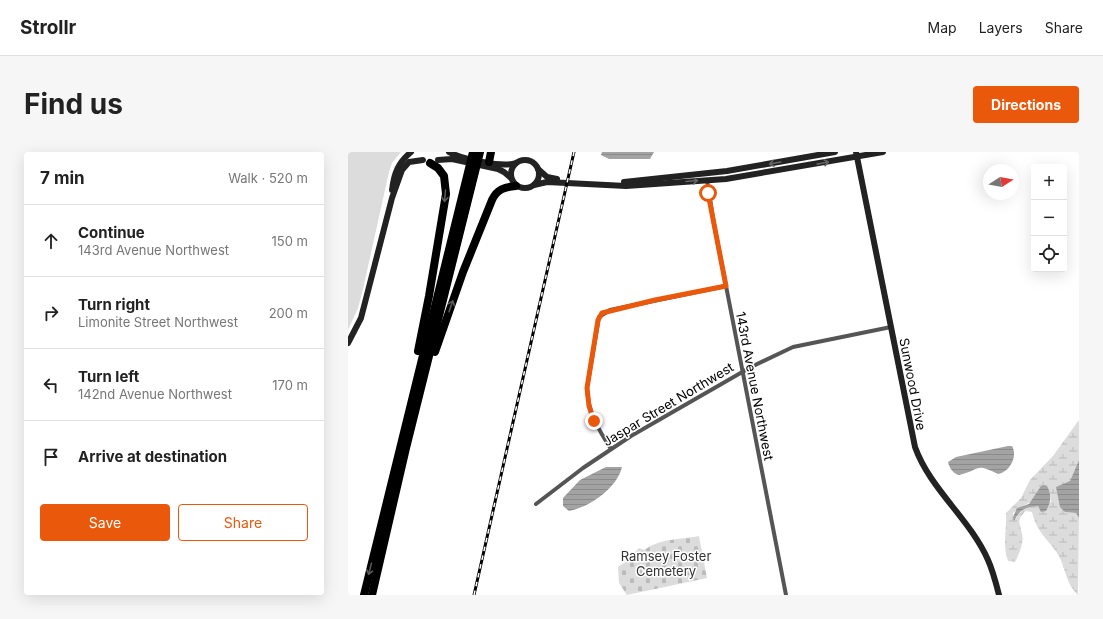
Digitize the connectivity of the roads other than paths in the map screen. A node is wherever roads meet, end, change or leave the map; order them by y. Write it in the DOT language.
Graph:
graph roads {
  1 [pos="411,152"];
  2 [pos="443,152"];
  3 [pos="449,152"];
  4 [pos="473,152"];
  5 [pos="480,152"];
  6 [pos="491,152"];
  7 [pos="835,152"];
  8 [pos="883,152"];
  9 [pos="418,153"];
  10 [pos="856,155"];
  11 [pos="464,160"];
  12 [pos="430,161"];
  13 [pos="486,163"];
  14 [pos="516,163"];
  15 [pos="538,169"];
  16 [pos="511,178"];
  17 [pos="707,180"];
  18 [pos="558,181"];
  19 [pos="585,183"];
  20 [pos="534,185"];
  21 [pos="516,186"];
  22 [pos="392,198"];
  23 [pos="726,286"];
  24 [pos="891,327"];
  25 [pos="348,343"];
  26 [pos="742,372"];
  27 [pos="419,396"];
  28 [pos="407,418"];
  29 [pos="611,450"];
  30 [pos="536,504"];
  31 [pos="364,595"];
  32 [pos="372,595"];
  33 [pos="786,595"];
  34 [pos="999,595"];
  1 -- 22 [label="street"];
  2 -- 12 [label="street"];
  3 -- 11 [label="street"];
  4 -- 28 [label="highway"];
  5 -- 27 [label="highway"];
  6 -- 13 [label="highway"];
  7 -- 19 [label="street, one-way"];
  8 -- 10 [label="street"];
  9 -- 12 [label="street"];
  17 -- 10 [label="street, one-way"];
  10 -- 24 [label="street, Sunwood Drive"];
  11 -- 12 [label="street"];
  11 -- 13 [label="street"];
  12 -- 22 [label="street"];
  12 -- 28 [label="highway, one-way"];
  13 -- 14 [label="street"];
  13 -- 16 [label="street"];
  14 -- 15 [label="street"];
  14 -- 16 [label="street"];
  15 -- 18 [label="street"];
  15 -- 20 [label="street"];
  16 -- 21 [label="street"];
  19 -- 17 [label="street, one-way"];
  17 -- 23 [label="street, 143rd Avenue Northwest"];
  18 -- 19 [label="street"];
  18 -- 20 [label="street"];
  20 -- 21 [label="street"];
  27 -- 21 [label="highway, one-way"];
  22 -- 25 [label="street"];
  23 -- 26 [label="street, 143rd Avenue Northwest"];
  23 -- 29 [label="street"];
  24 -- 26 [label="street, Jaspar Street Northwest"];
  24 -- 34 [label="street, Sunwood Drive"];
  26 -- 29 [label="street, Jaspar Street Northwest"];
  26 -- 33 [label="street, 143rd Avenue Northwest"];
  27 -- 32 [label="highway"];
  28 -- 31 [label="highway, one-way"];
  29 -- 30 [label="street, Jaspar Street Northwest"];
}
